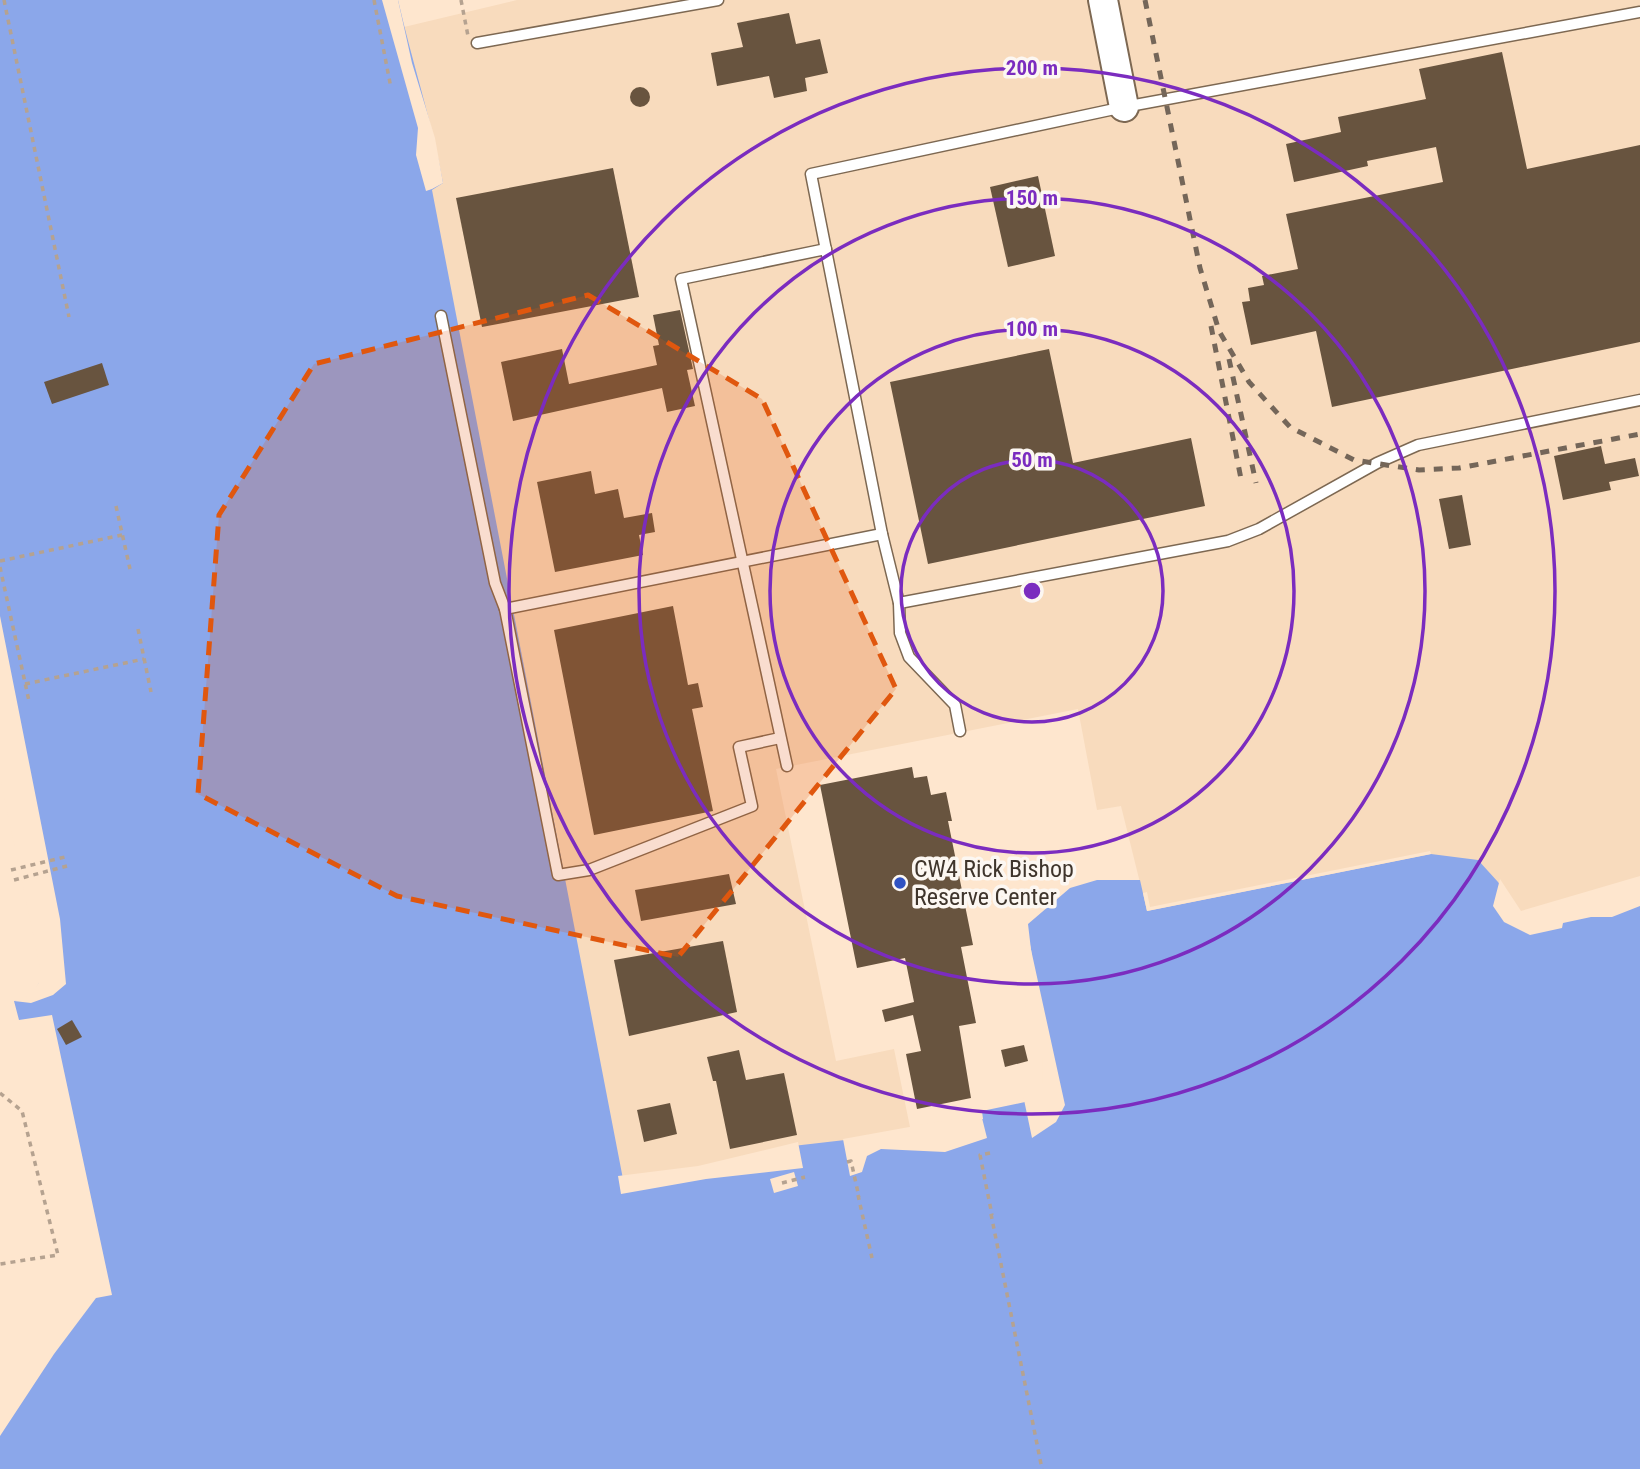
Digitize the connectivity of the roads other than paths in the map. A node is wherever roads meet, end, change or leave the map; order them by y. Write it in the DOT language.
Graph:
graph roads {
  1 [pos="718,0"];
  2 [pos="1103,0"];
  3 [pos="1640,12"];
  4 [pos="477,43"];
  5 [pos="1124,107"];
  6 [pos="826,249"];
  7 [pos="441,316"];
  8 [pos="1640,400"];
  9 [pos="882,534"];
  10 [pos="741,562"];
  11 [pos="899,603"];
  12 [pos="505,609"];
  13 [pos="960,731"];
  14 [pos="780,738"];
  15 [pos="787,766"];
  1 -- 4 [label="lane"];
  2 -- 5 [label="street"];
  3 -- 5 [label="lane"];
  5 -- 6 [label="lane"];
  6 -- 9 [label="lane"];
  6 -- 10 [label="lane"];
  7 -- 12 [label="lane"];
  8 -- 11 [label="lane"];
  9 -- 10 [label="lane"];
  9 -- 11 [label="lane"];
  10 -- 12 [label="lane"];
  10 -- 14 [label="lane"];
  11 -- 13 [label="lane"];
  12 -- 14 [label="lane"];
  14 -- 15 [label="lane"];
}
